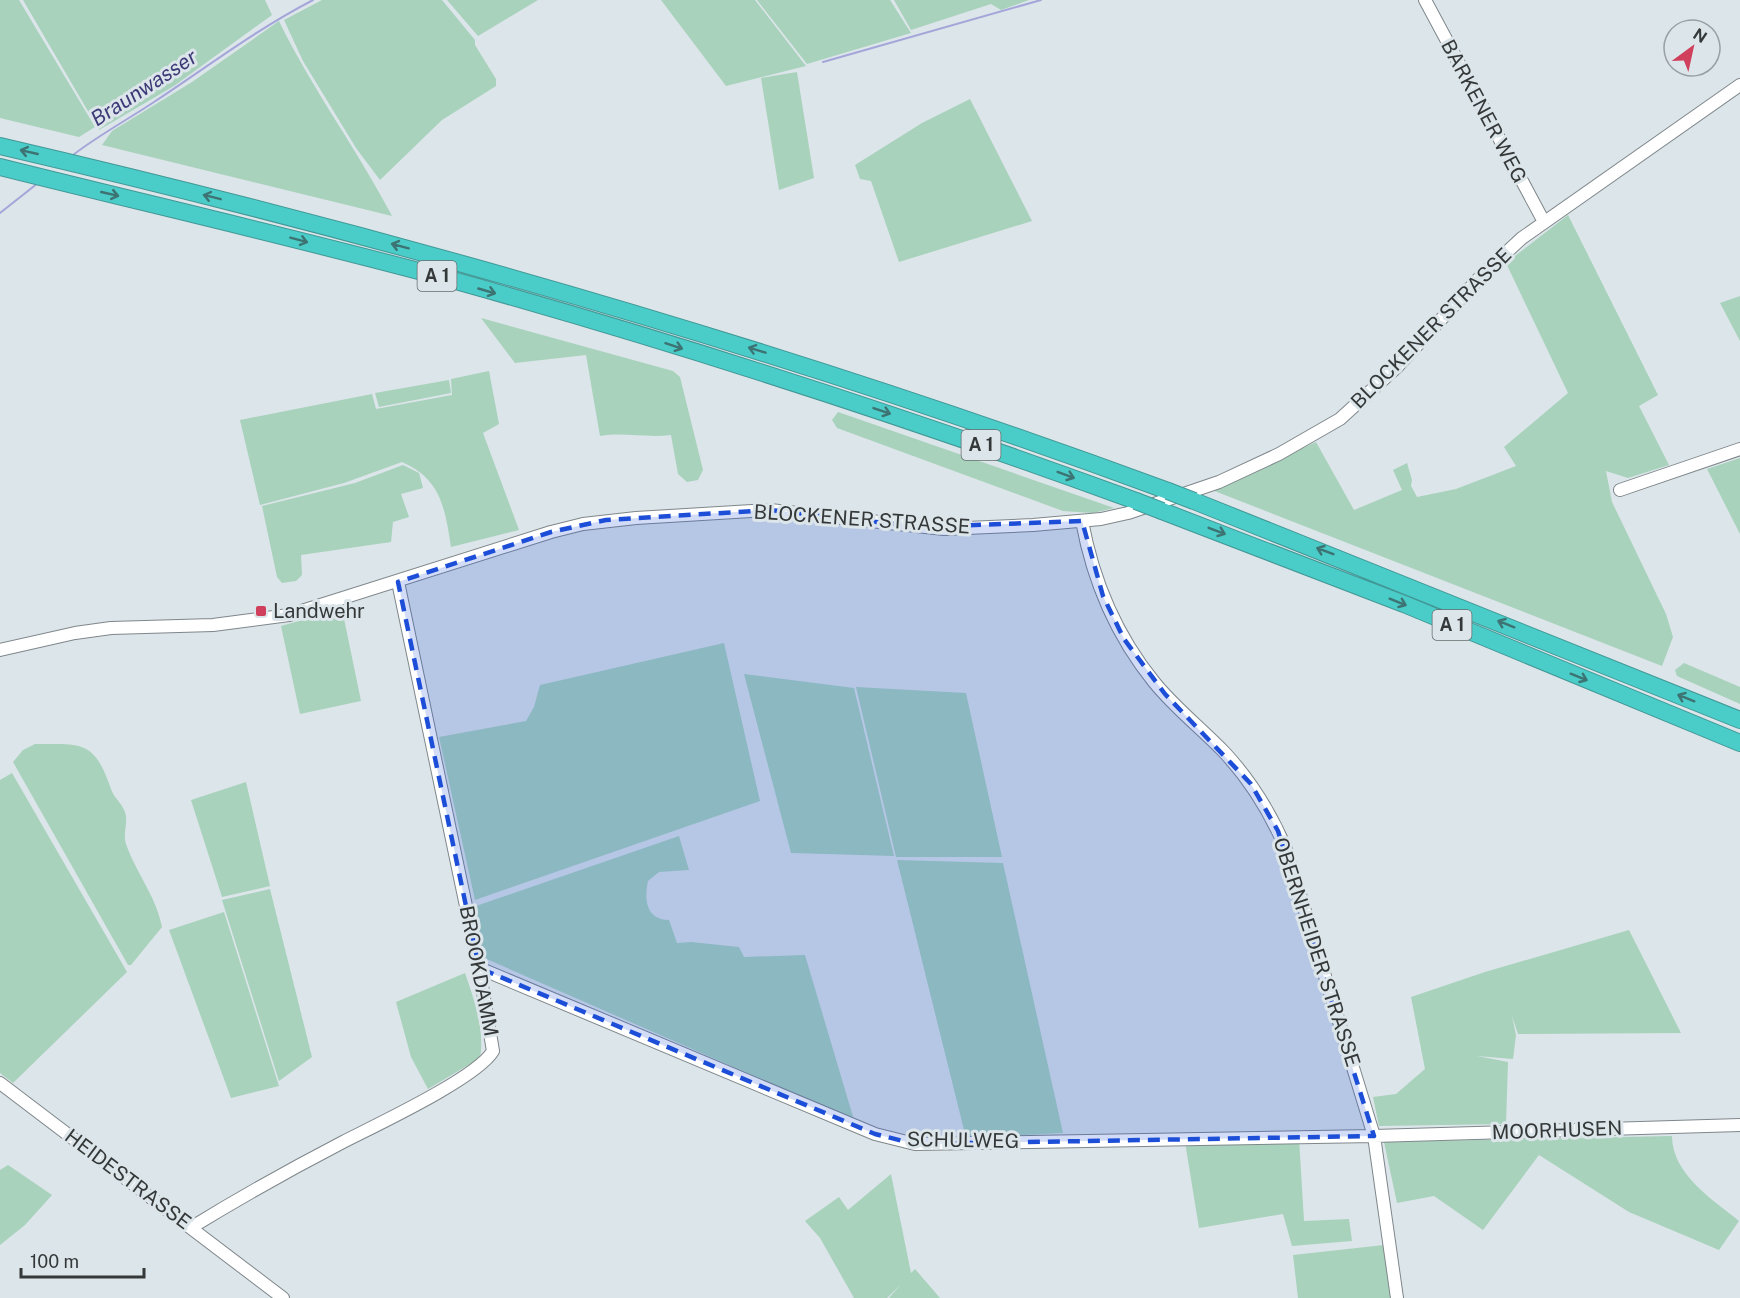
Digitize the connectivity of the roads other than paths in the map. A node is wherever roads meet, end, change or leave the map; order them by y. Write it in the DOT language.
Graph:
graph roads {
  1 [pos="1425,0"];
  2 [pos="1740,85"];
  3 [pos="0,146"];
  4 [pos="0,167"];
  5 [pos="1544,222"];
  6 [pos="1740,449"];
  7 [pos="1620,490"];
  8 [pos="1082,521"];
  9 [pos="398,582"];
  10 [pos="0,650"];
  11 [pos="1740,720"];
  12 [pos="1740,743"];
  13 [pos="479,968"];
  14 [pos="0,1083"];
  15 [pos="1740,1125"];
  16 [pos="1374,1136"];
  17 [pos="192,1227"];
  18 [pos="283,1298"];
  19 [pos="1397,1298"];
  1 -- 5 [label="street, BARKENER WEG"];
  2 -- 5 [label="street, BLOCKENER STRASSE"];
  11 -- 3 [label="highway, A 1, one-way, bridge"];
  4 -- 12 [label="highway, A 1, one-way, bridge"];
  5 -- 8 [label="street, BLOCKENER STRASSE"];
  6 -- 7 [label="street"];
  8 -- 9 [label="street, BLOCKENER STRASSE"];
  8 -- 16 [label="street, OBERNHEIDER STRASSE"];
  9 -- 10 [label="street, BLOCKENER STRASSE"];
  9 -- 13 [label="street, BROOKDAMM"];
  13 -- 16 [label="street, SCHULWEG"];
  13 -- 17 [label="street, BROOKDAMM"];
  14 -- 17 [label="street, HEIDESTRASSE"];
  15 -- 16 [label="street, MOORHUSEN"];
  16 -- 19 [label="street, OBERNHEIDER STRASSE"];
  17 -- 18 [label="street, HEIDESTRASSE"];
}
